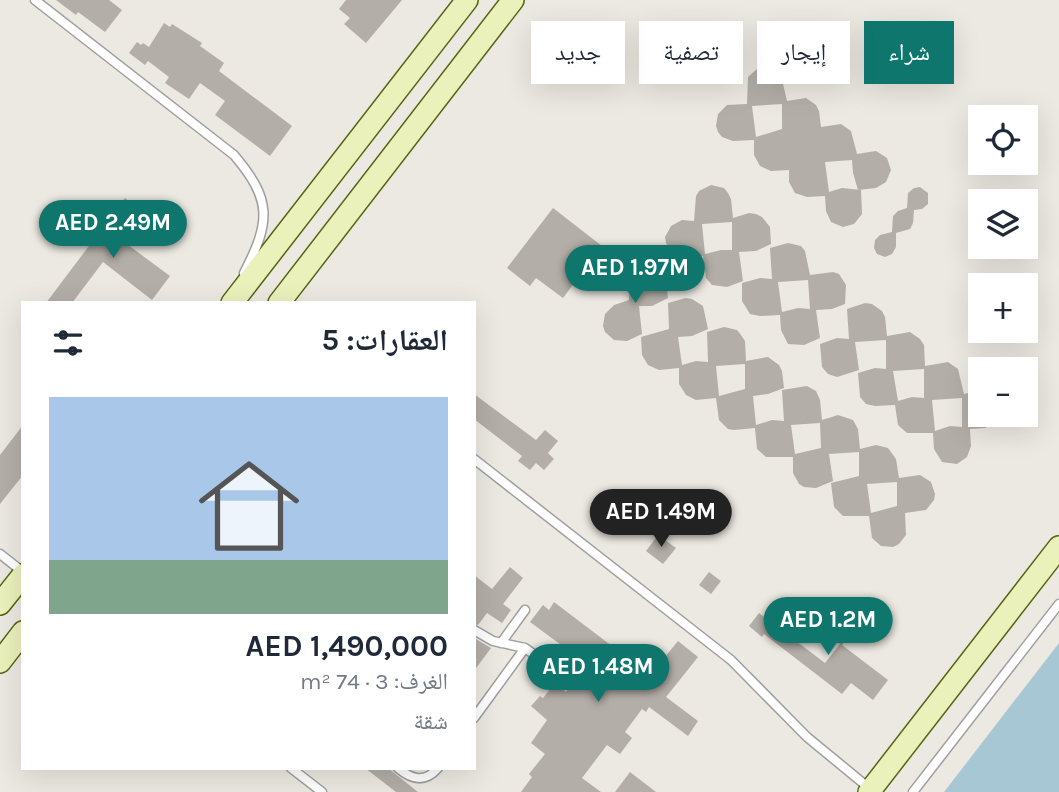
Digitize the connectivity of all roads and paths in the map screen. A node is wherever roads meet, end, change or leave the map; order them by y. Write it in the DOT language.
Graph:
graph roads {
  1 [pos="36,0"];
  2 [pos="513,0"];
  3 [pos="460,5"];
  4 [pos="227,301"];
  5 [pos="234,301"];
  6 [pos="281,301"];
  7 [pos="476,461"];
  8 [pos="1059,547"];
  9 [pos="0,554"];
  10 [pos="21,571"];
  11 [pos="21,576"];
  12 [pos="0,604"];
  13 [pos="1059,604"];
  14 [pos="526,610"];
  15 [pos="476,631"];
  16 [pos="21,635"];
  17 [pos="501,643"];
  18 [pos="525,648"];
  19 [pos="0,662"];
  20 [pos="557,671"];
  21 [pos="476,715"];
  22 [pos="294,770"];
  23 [pos="401,770"];
  24 [pos="436,770"];
  25 [pos="870,791"];
  26 [pos="322,792"];
  27 [pos="913,792"];
  1 -- 4 [label="lane"];
  2 -- 6 [label="street"];
  3 -- 5 [label="street"];
  7 -- 25 [label="lane"];
  8 -- 25 [label="street"];
  9 -- 10 [label="lane"];
  11 -- 12 [label="street"];
  13 -- 27 [label="lane"];
  14 -- 17 [label="lane"];
  15 -- 17 [label="lane"];
  16 -- 19 [label="street"];
  17 -- 18 [label="lane"];
  18 -- 20 [label="lane"];
  18 -- 21 [label="lane"];
  22 -- 26 [label="lane"];
  23 -- 24 [label="lane"];
}
